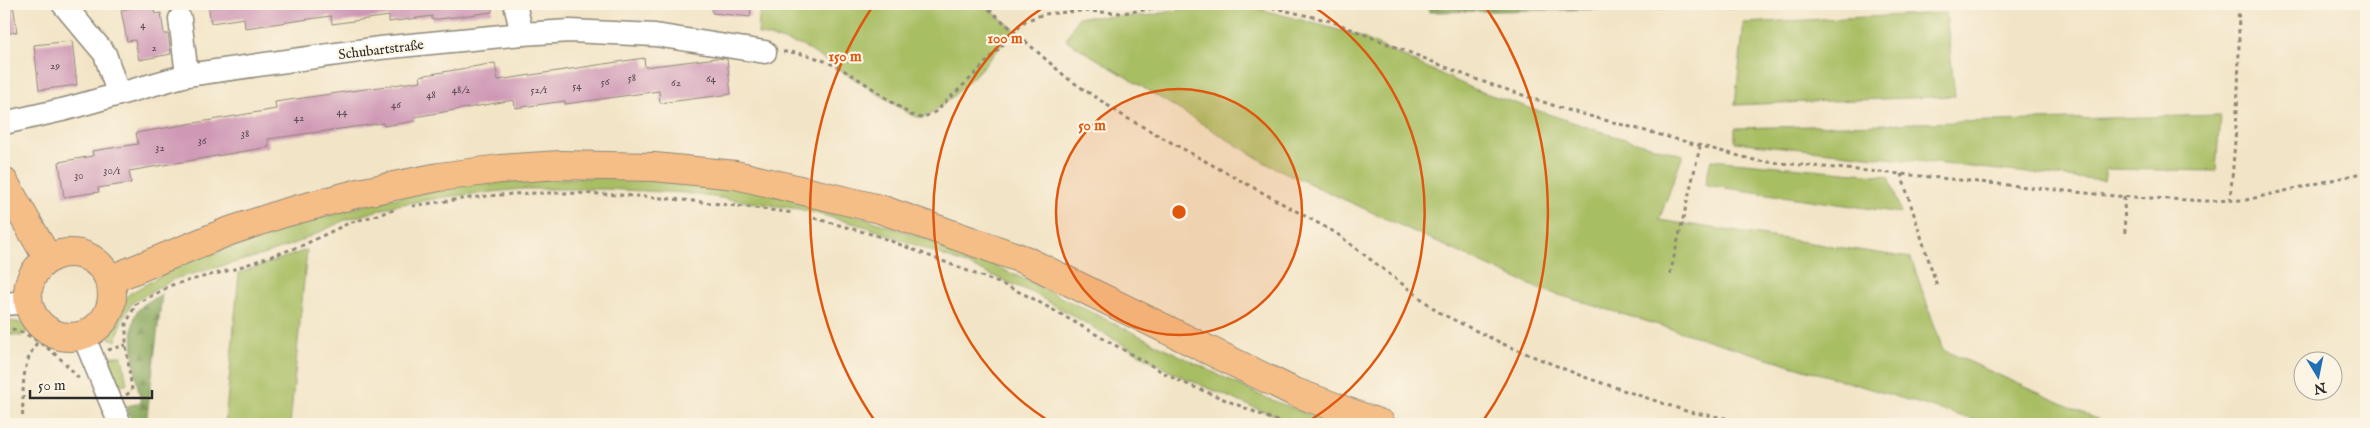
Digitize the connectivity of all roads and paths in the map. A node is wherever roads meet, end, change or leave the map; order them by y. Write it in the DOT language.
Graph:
graph roads {
  1 [pos="63,4"];
  2 [pos="515,4"];
  3 [pos="983,4"];
  4 [pos="1189,4"];
  5 [pos="1256,4"];
  6 [pos="2238,4"];
  7 [pos="180,18"];
  8 [pos="1015,30"];
  9 [pos="522,34"];
  10 [pos="765,52"];
  11 [pos="187,75"];
  12 [pos="118,93"];
  13 [pos="4,123"];
  14 [pos="1700,147"];
  15 [pos="2366,172"];
  16 [pos="1902,174"];
  17 [pos="4,182"];
  18 [pos="2124,197"];
  19 [pos="2230,201"];
  20 [pos="406,207"];
  21 [pos="398,209"];
  22 [pos="797,213"];
  23 [pos="805,215"];
  24 [pos="2125,235"];
  25 [pos="48,259"];
  26 [pos="1670,274"];
  27 [pos="109,280"];
  28 [pos="1937,286"];
  29 [pos="16,303"];
  30 [pos="4,328"];
  31 [pos="83,335"];
  32 [pos="42,336"];
  33 [pos="68,364"];
  34 [pos="110,402"];
  35 [pos="22,424"];
  36 [pos="120,424"];
  37 [pos="1284,424"];
  38 [pos="1381,424"];
  39 [pos="1761,424"];
  1 -- 12 [label="street"];
  2 -- 9 [label="street"];
  3 -- 8 [label="path"];
  4 -- 8 [label="path"];
  5 -- 14 [label="path"];
  6 -- 19 [label="path"];
  7 -- 11 [label="street"];
  8 -- 10 [label="path"];
  8 -- 39 [label="path"];
  9 -- 10 [label="street, Schubartstraße"];
  9 -- 11 [label="street, Schubartstraße"];
  11 -- 12 [label="street, Schubartstraße"];
  12 -- 13 [label="street, Schubartstraße"];
  14 -- 16 [label="path"];
  14 -- 26 [label="path"];
  15 -- 19 [label="path"];
  16 -- 18 [label="path"];
  16 -- 28 [label="path"];
  17 -- 25 [label="main road"];
  18 -- 19 [label="path"];
  18 -- 24 [label="path"];
  20 -- 22 [label="path"];
  21 -- 34 [label="path"];
  23 -- 37 [label="path"];
  25 -- 27 [label="main road"];
  25 -- 29 [label="main road"];
  27 -- 31 [label="main road"];
  27 -- 38 [label="main road"];
  29 -- 32 [label="main road"];
  30 -- 32 [label="path"];
  31 -- 32 [label="main road"];
  31 -- 34 [label="street"];
  32 -- 33 [label="path"];
  32 -- 35 [label="path"];
  34 -- 36 [label="street"];
}
